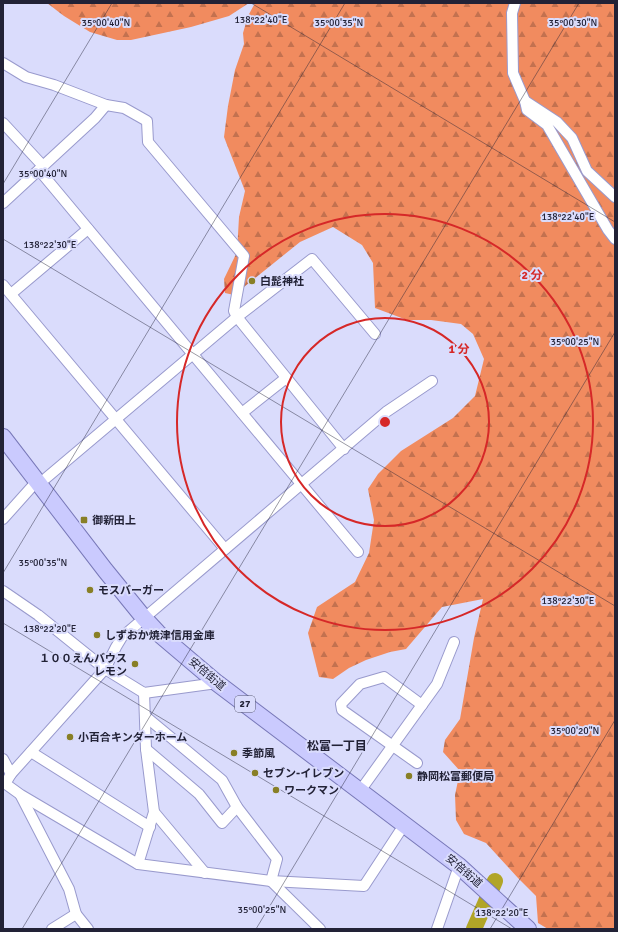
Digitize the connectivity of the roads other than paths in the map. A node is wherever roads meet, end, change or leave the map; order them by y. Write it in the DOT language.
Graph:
graph roads {
  1 [pos="515,3"];
  2 [pos="3,63"];
  3 [pos="525,101"];
  4 [pos="106,105"];
  5 [pos="3,124"];
  6 [pos="41,168"];
  7 [pos="615,197"];
  8 [pos="3,203"];
  9 [pos="88,229"];
  10 [pos="615,239"];
  11 [pos="3,285"];
  12 [pos="11,294"];
  13 [pos="237,317"];
  14 [pos="375,334"];
  15 [pos="193,354"];
  16 [pos="286,378"];
  17 [pos="432,381"];
  18 [pos="242,413"];
  19 [pos="116,419"];
  20 [pos="3,437"];
  21 [pos="344,449"];
  22 [pos="38,483"];
  23 [pos="302,485"];
  24 [pos="3,518"];
  25 [pos="226,549"];
  26 [pos="358,552"];
  27 [pos="3,591"];
  28 [pos="144,618"];
  29 [pos="454,642"];
  30 [pos="105,669"];
  31 [pos="217,683"];
  32 [pos="144,693"];
  33 [pos="422,705"];
  34 [pos="145,716"];
  35 [pos="393,746"];
  36 [pos="146,749"];
  37 [pos="31,752"];
  38 [pos="3,759"];
  39 [pos="417,763"];
  40 [pos="11,774"];
  41 [pos="4,783"];
  42 [pos="360,791"];
  43 [pos="21,795"];
  44 [pos="237,807"];
  45 [pos="154,812"];
  46 [pos="404,825"];
  47 [pos="150,827"];
  48 [pos="138,864"];
  49 [pos="459,866"];
  50 [pos="205,873"];
  51 [pos="271,881"];
  52 [pos="76,914"];
  53 [pos="52,929"];
  54 [pos="88,929"];
  55 [pos="320,929"];
  56 [pos="437,929"];
  57 [pos="528,929"];
  1 -- 3 [label="street"];
  2 -- 4 [label="street"];
  3 -- 7 [label="street"];
  3 -- 10 [label="street"];
  4 -- 6 [label="street"];
  4 -- 13 [label="street"];
  5 -- 6 [label="street"];
  6 -- 8 [label="street"];
  6 -- 9 [label="street"];
  9 -- 12 [label="street"];
  9 -- 15 [label="street"];
  11 -- 12 [label="street"];
  12 -- 19 [label="street"];
  13 -- 14 [label="street"];
  13 -- 15 [label="street"];
  13 -- 16 [label="street"];
  15 -- 18 [label="street"];
  15 -- 19 [label="street"];
  16 -- 18 [label="street"];
  16 -- 21 [label="street"];
  17 -- 21 [label="street"];
  18 -- 23 [label="street"];
  19 -- 22 [label="street"];
  19 -- 25 [label="street"];
  20 -- 22 [label="main road, 安倍街道 / 27"];
  21 -- 23 [label="street"];
  22 -- 24 [label="street"];
  22 -- 28 [label="main road, 安倍街道 / 27"];
  23 -- 25 [label="street"];
  23 -- 26 [label="street"];
  25 -- 28 [label="street"];
  27 -- 30 [label="street"];
  28 -- 30 [label="street"];
  28 -- 31 [label="main road, 安倍街道 / 27"];
  29 -- 33 [label="street"];
  30 -- 32 [label="street"];
  30 -- 37 [label="street"];
  31 -- 32 [label="street"];
  31 -- 42 [label="main road, 安倍街道 / 27"];
  32 -- 34 [label="street"];
  33 -- 35 [label="street"];
  33 -- 35 [label="street"];
  34 -- 36 [label="street"];
  34 -- 44 [label="street"];
  35 -- 39 [label="street"];
  35 -- 42 [label="street"];
  36 -- 44 [label="street"];
  36 -- 45 [label="street"];
  37 -- 40 [label="street"];
  37 -- 47 [label="street"];
  38 -- 40 [label="street"];
  40 -- 41 [label="street"];
  41 -- 43 [label="street"];
  42 -- 46 [label="main road, 安倍街道 / 27"];
  43 -- 48 [label="street"];
  43 -- 52 [label="street"];
  44 -- 51 [label="street"];
  45 -- 47 [label="street"];
  45 -- 50 [label="street"];
  46 -- 49 [label="main road, 安倍街道 / 27"];
  46 -- 51 [label="street"];
  47 -- 48 [label="street"];
  48 -- 50 [label="street"];
  49 -- 56 [label="street"];
  49 -- 57 [label="main road, 安倍街道 / 27"];
  50 -- 51 [label="street"];
  51 -- 55 [label="street"];
  52 -- 53 [label="street"];
  52 -- 54 [label="street"];
}
